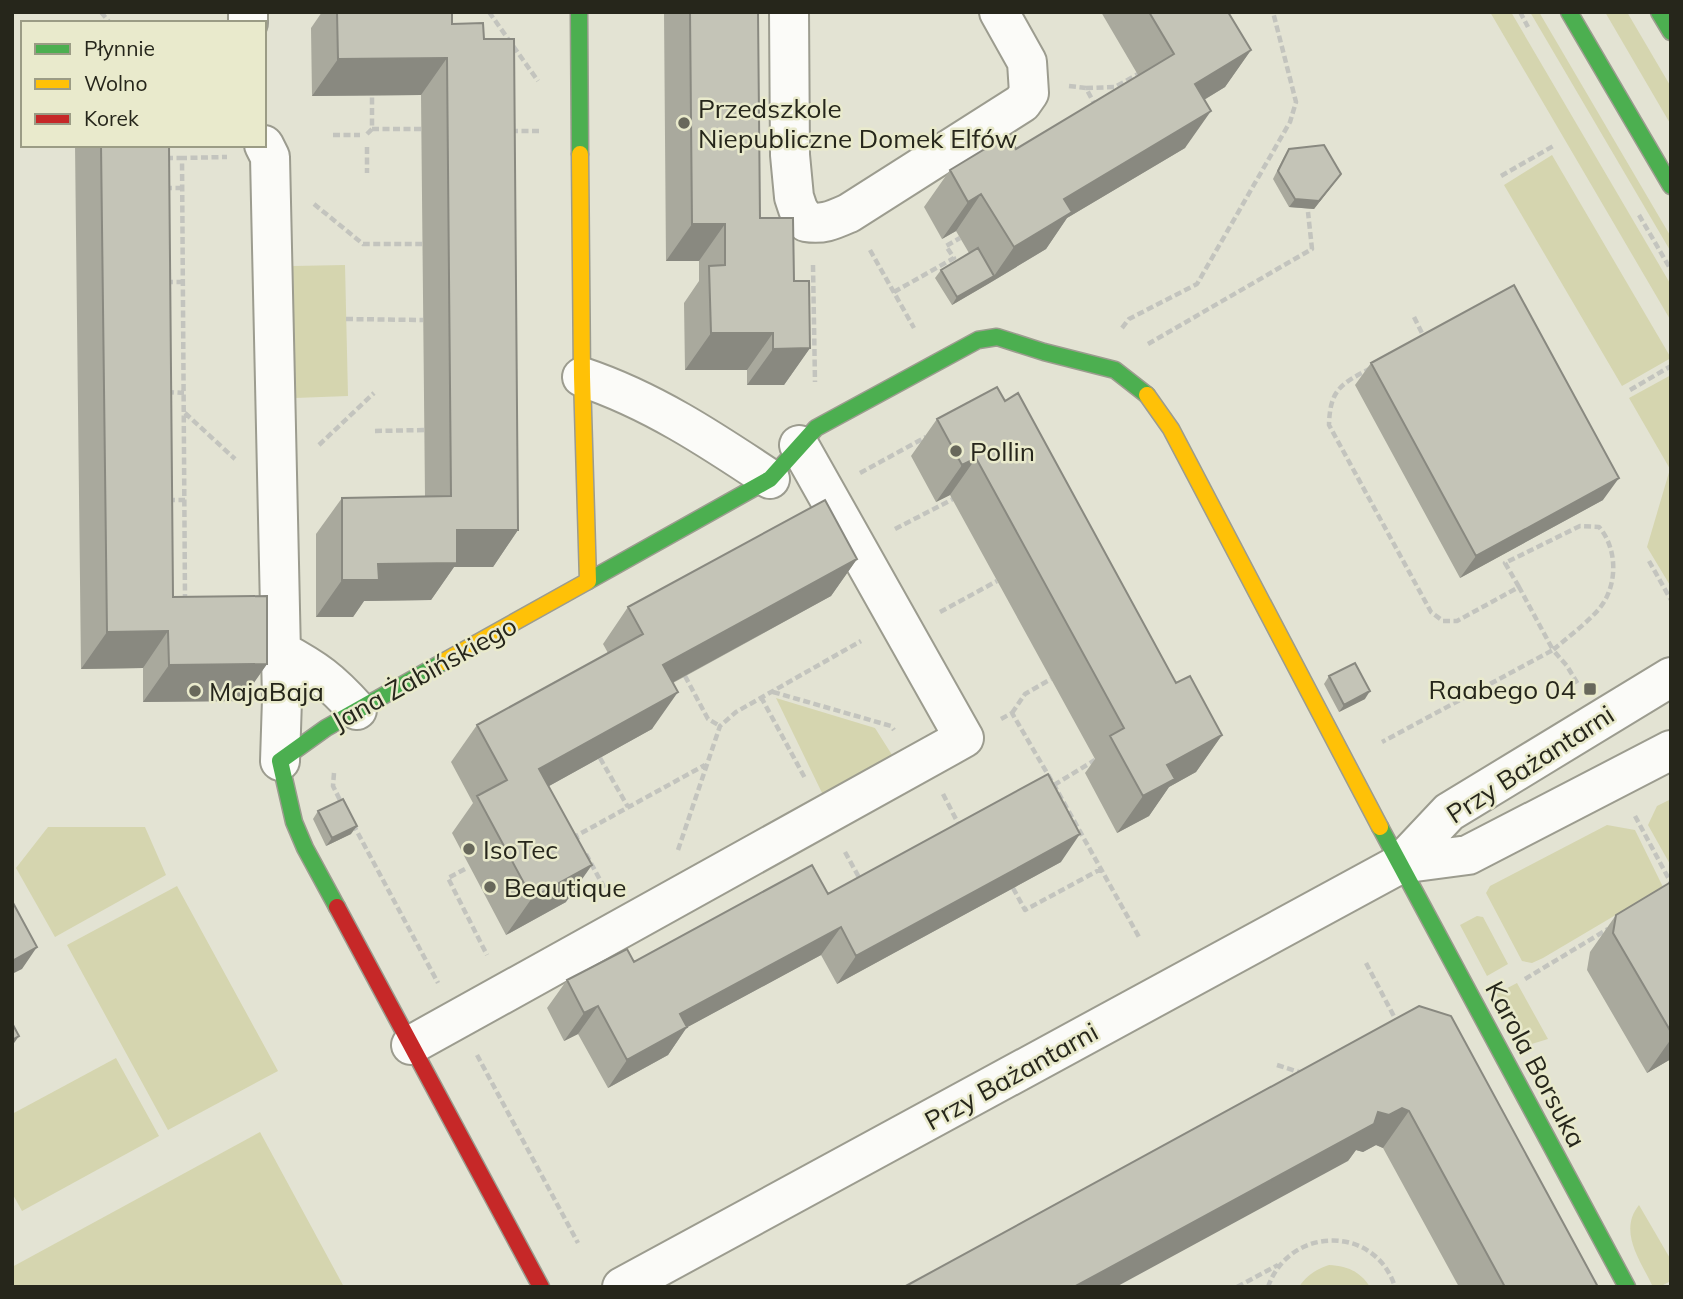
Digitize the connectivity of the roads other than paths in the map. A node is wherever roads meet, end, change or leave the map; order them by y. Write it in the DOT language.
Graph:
graph roads {
  1 [pos="579,12"];
  2 [pos="789,12"];
  3 [pos="999,12"];
  4 [pos="1569,12"];
  5 [pos="1659,12"];
  6 [pos="1671,32"];
  7 [pos="268,163"];
  8 [pos="1671,186"];
  9 [pos="583,377"];
  10 [pos="808,437"];
  11 [pos="770,479"];
  12 [pos="588,582"];
  13 [pos="281,651"];
  14 [pos="1671,677"];
  15 [pos="357,710"];
  16 [pos="1671,750"];
  17 [pos="280,761"];
  18 [pos="1400,864"];
  19 [pos="411,1045"];
  20 [pos="541,1287"];
  21 [pos="622,1287"];
  22 [pos="1627,1287"];
  1 -- 9 [label="street"];
  2 -- 3 [label="street"];
  4 -- 8 [label="street"];
  5 -- 6 [label="street"];
  7 -- 13 [label="street"];
  9 -- 11 [label="street"];
  9 -- 12 [label="street"];
  10 -- 11 [label="street, Jana Żabińskiego"];
  10 -- 18 [label="street, Karola Borsuka"];
  10 -- 19 [label="street"];
  11 -- 12 [label="street, Jana Żabińskiego"];
  12 -- 15 [label="street, Jana Żabińskiego"];
  13 -- 15 [label="street"];
  13 -- 17 [label="street"];
  14 -- 18 [label="street, Przy Bażantarni"];
  15 -- 17 [label="street, Jana Żabińskiego"];
  16 -- 18 [label="street, Przy Bażantarni"];
  17 -- 19 [label="street"];
  18 -- 21 [label="street, Przy Bażantarni"];
  18 -- 22 [label="street, Karola Borsuka"];
  19 -- 20 [label="street"];
}
